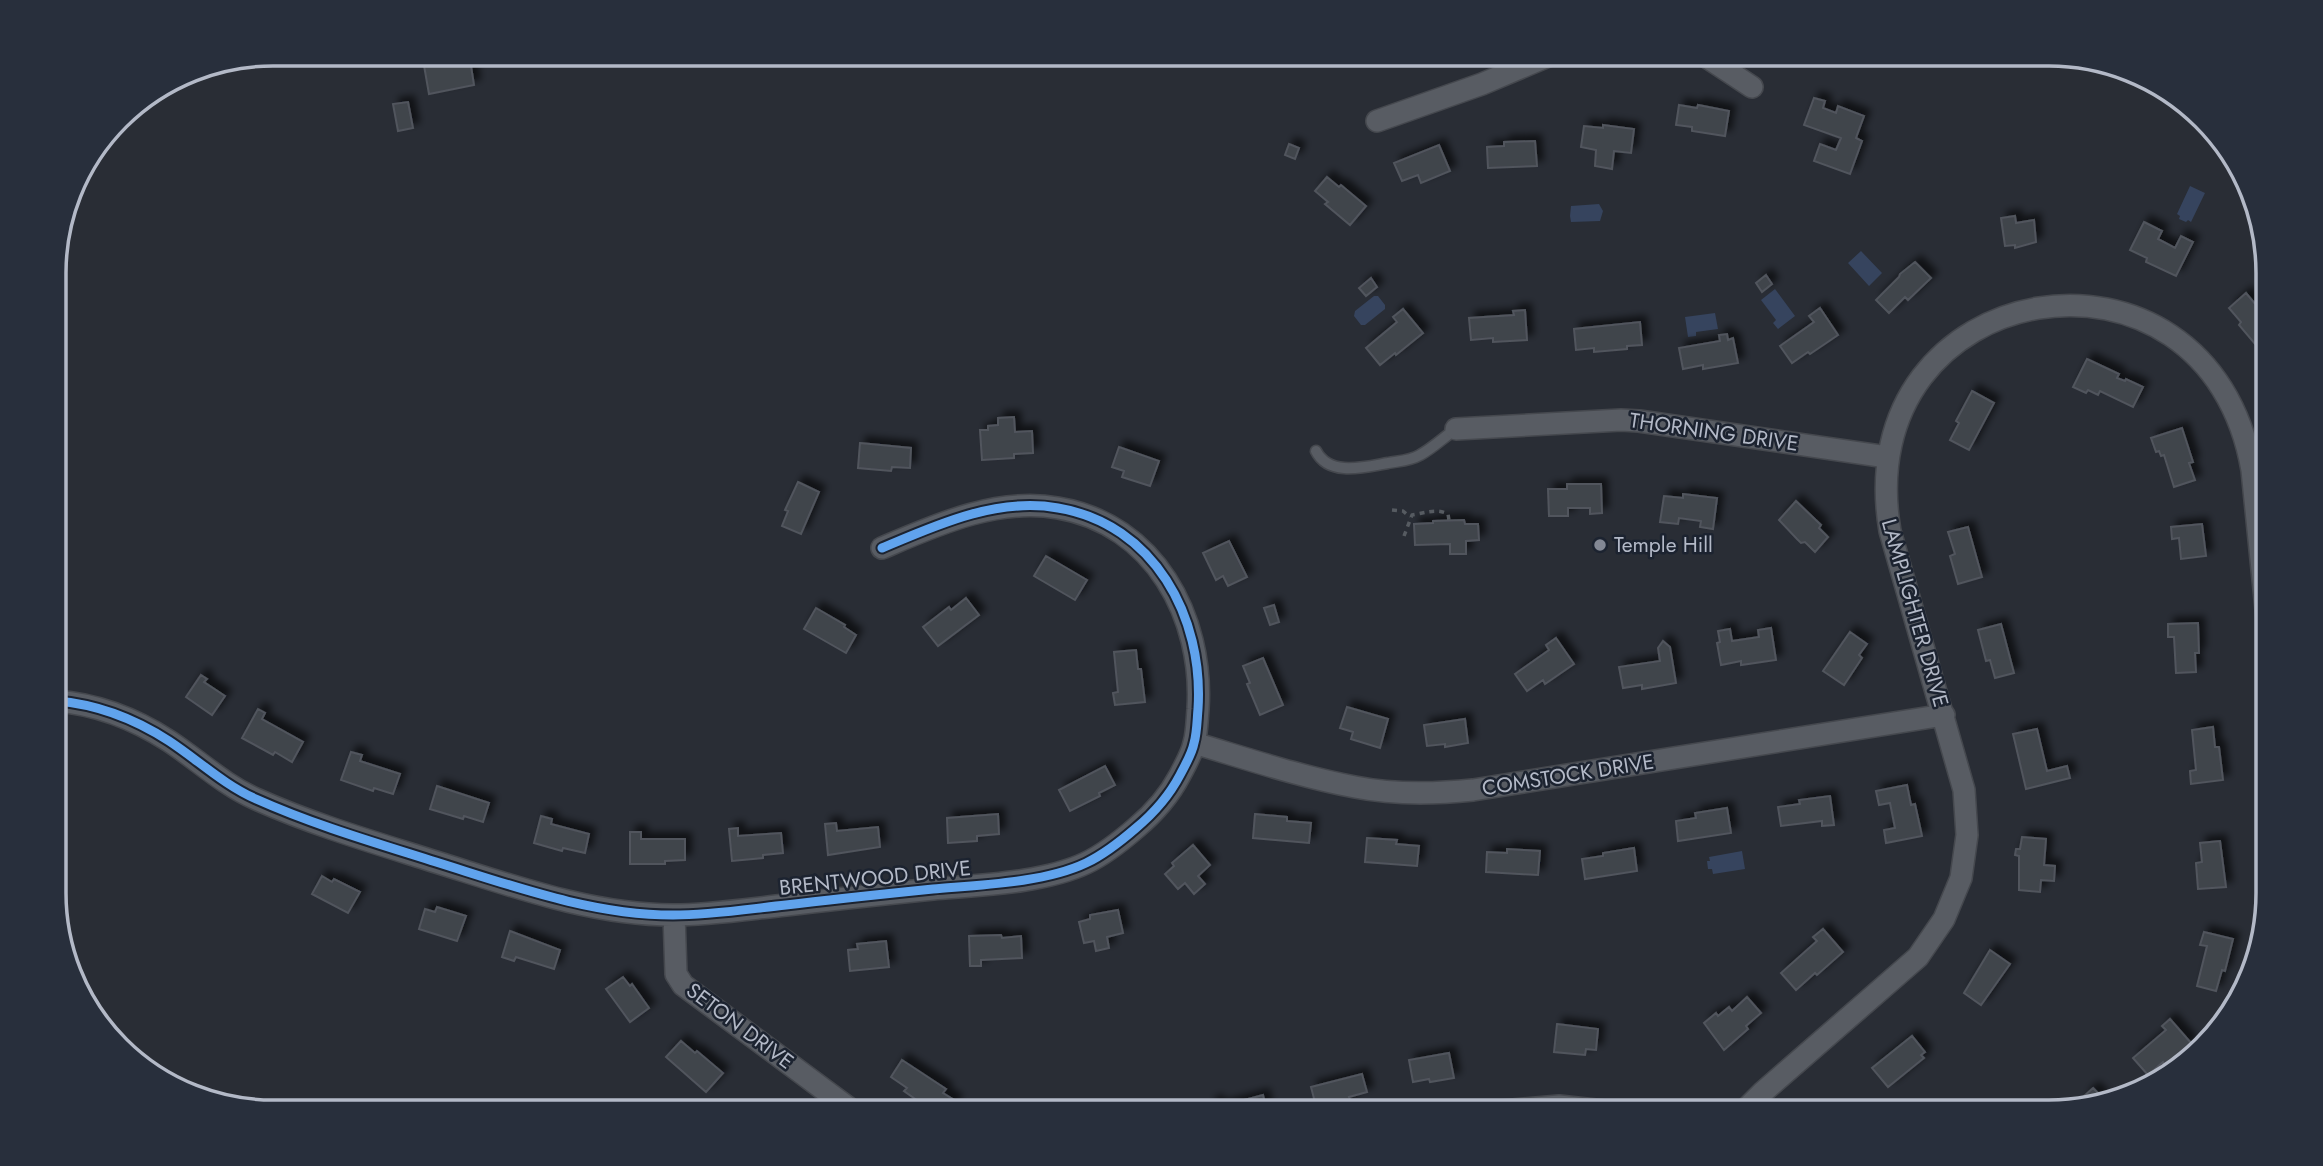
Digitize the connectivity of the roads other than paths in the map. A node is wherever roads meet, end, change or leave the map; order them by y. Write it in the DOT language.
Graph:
graph roads {
  1 [pos="1524,66"];
  2 [pos="1720,66"];
  3 [pos="1752,87"];
  4 [pos="1377,121"];
  5 [pos="1456,429"];
  6 [pos="1316,451"];
  7 [pos="1887,457"];
  8 [pos="2256,510"];
  9 [pos="882,548"];
  10 [pos="66,703"];
  11 [pos="1944,715"];
  12 [pos="1195,743"];
  13 [pos="674,915"];
  14 [pos="1756,1099"];
  15 [pos="837,1100"];
  1 -- 4 [label="street"];
  2 -- 3 [label="street"];
  5 -- 6 [label="lane"];
  5 -- 7 [label="street, THORNING DRIVE"];
  7 -- 8 [label="street, LAMPLIGHTER DRIVE"];
  7 -- 11 [label="street, LAMPLIGHTER DRIVE"];
  9 -- 12 [label="street, BRENTWOOD DRIVE"];
  10 -- 13 [label="street, BRENTWOOD DRIVE"];
  11 -- 12 [label="street, COMSTOCK DRIVE"];
  11 -- 14 [label="street, LAMPLIGHTER DRIVE"];
  12 -- 13 [label="street, BRENTWOOD DRIVE"];
  13 -- 15 [label="street, SETON DRIVE"];
}
